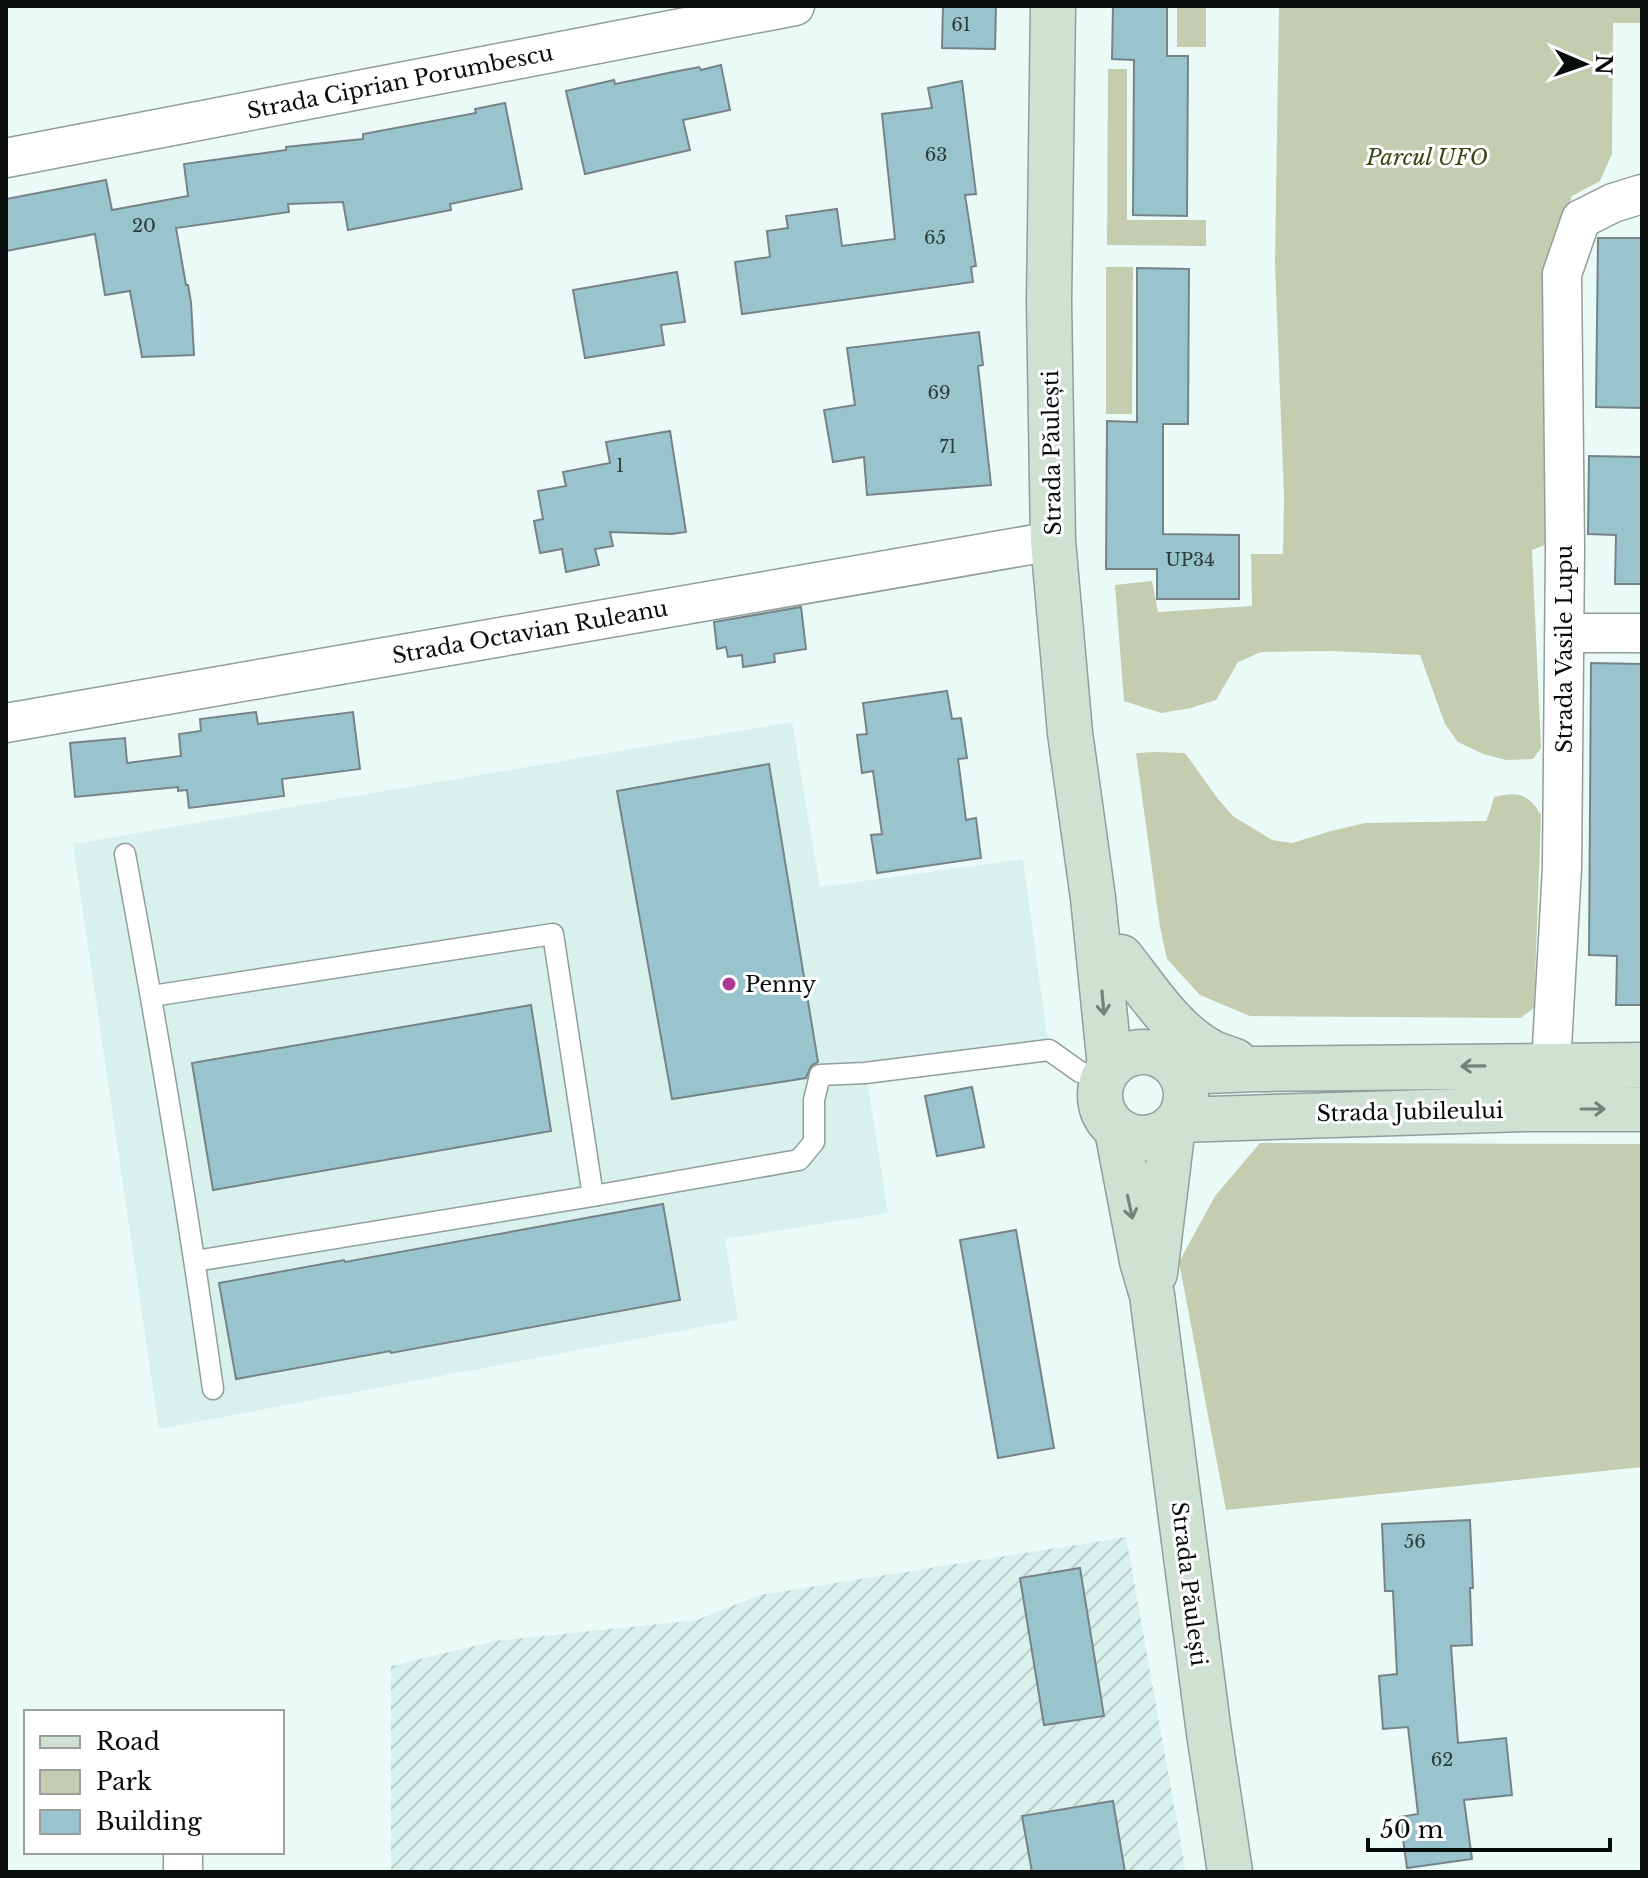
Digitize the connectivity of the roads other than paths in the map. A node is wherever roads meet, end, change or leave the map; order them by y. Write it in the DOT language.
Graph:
graph roads {
  1 [pos="795,6"];
  2 [pos="1053,6"];
  3 [pos="6,158"];
  4 [pos="1627,198"];
  5 [pos="1053,541"];
  6 [pos="1564,633"];
  7 [pos="1642,633"];
  8 [pos="6,723"];
  9 [pos="125,854"];
  10 [pos="1093,898"];
  11 [pos="1121,957"];
  12 [pos="152,996"];
  13 [pos="1551,1065"];
  14 [pos="1642,1065"];
  15 [pos="1175,1066"];
  16 [pos="1256,1069"];
  17 [pos="1106,1074"];
  18 [pos="1524,1109"];
  19 [pos="1642,1109"];
  20 [pos="1264,1116"];
  21 [pos="1176,1123"];
  22 [pos="1117,1130"];
  23 [pos="593,1196"];
  24 [pos="1161,1229"];
  25 [pos="195,1261"];
  26 [pos="1152,1295"];
  27 [pos="213,1389"];
  28 [pos="1230,1872"];
  1 -- 3 [label="street, Strada Ciprian Porumbescu"];
  2 -- 5 [label="main road, Strada Păulești"];
  4 -- 6 [label="street, Strada Vasile Lupu"];
  5 -- 8 [label="street, Strada Octavian Ruleanu"];
  5 -- 10 [label="main road, Strada Păulești"];
  6 -- 7 [label="street"];
  6 -- 13 [label="street, Strada Vasile Lupu"];
  9 -- 12 [label="lane"];
  10 -- 11 [label="main road, Strada Păulești"];
  10 -- 17 [label="main road, Strada Păulești, one-way"];
  11 -- 15 [label="main road, Strada Păulești"];
  11 -- 16 [label="main road"];
  12 -- 23 [label="lane"];
  12 -- 25 [label="lane"];
  13 -- 14 [label="main road, Strada Jubileului"];
  13 -- 16 [label="main road, Strada Jubileului, one-way"];
  13 -- 18 [label="street, Strada Vasile Lupu"];
  15 -- 16 [label="main road, Strada Jubileului"];
  15 -- 17 [label="main road"];
  15 -- 21 [label="main road"];
  17 -- 22 [label="main road"];
  17 -- 23 [label="lane"];
  18 -- 19 [label="main road, Strada Jubileului, one-way"];
  18 -- 20 [label="main road, Strada Jubileului"];
  20 -- 21 [label="main road, Strada Jubileului"];
  20 -- 24 [label="main road"];
  21 -- 22 [label="main road"];
  21 -- 24 [label="main road, Strada Păulești"];
  22 -- 26 [label="main road, Strada Păulești, one-way"];
  23 -- 25 [label="lane"];
  24 -- 26 [label="main road, Strada Păulești"];
  25 -- 27 [label="lane"];
  26 -- 28 [label="main road, Strada Păulești"];
}
